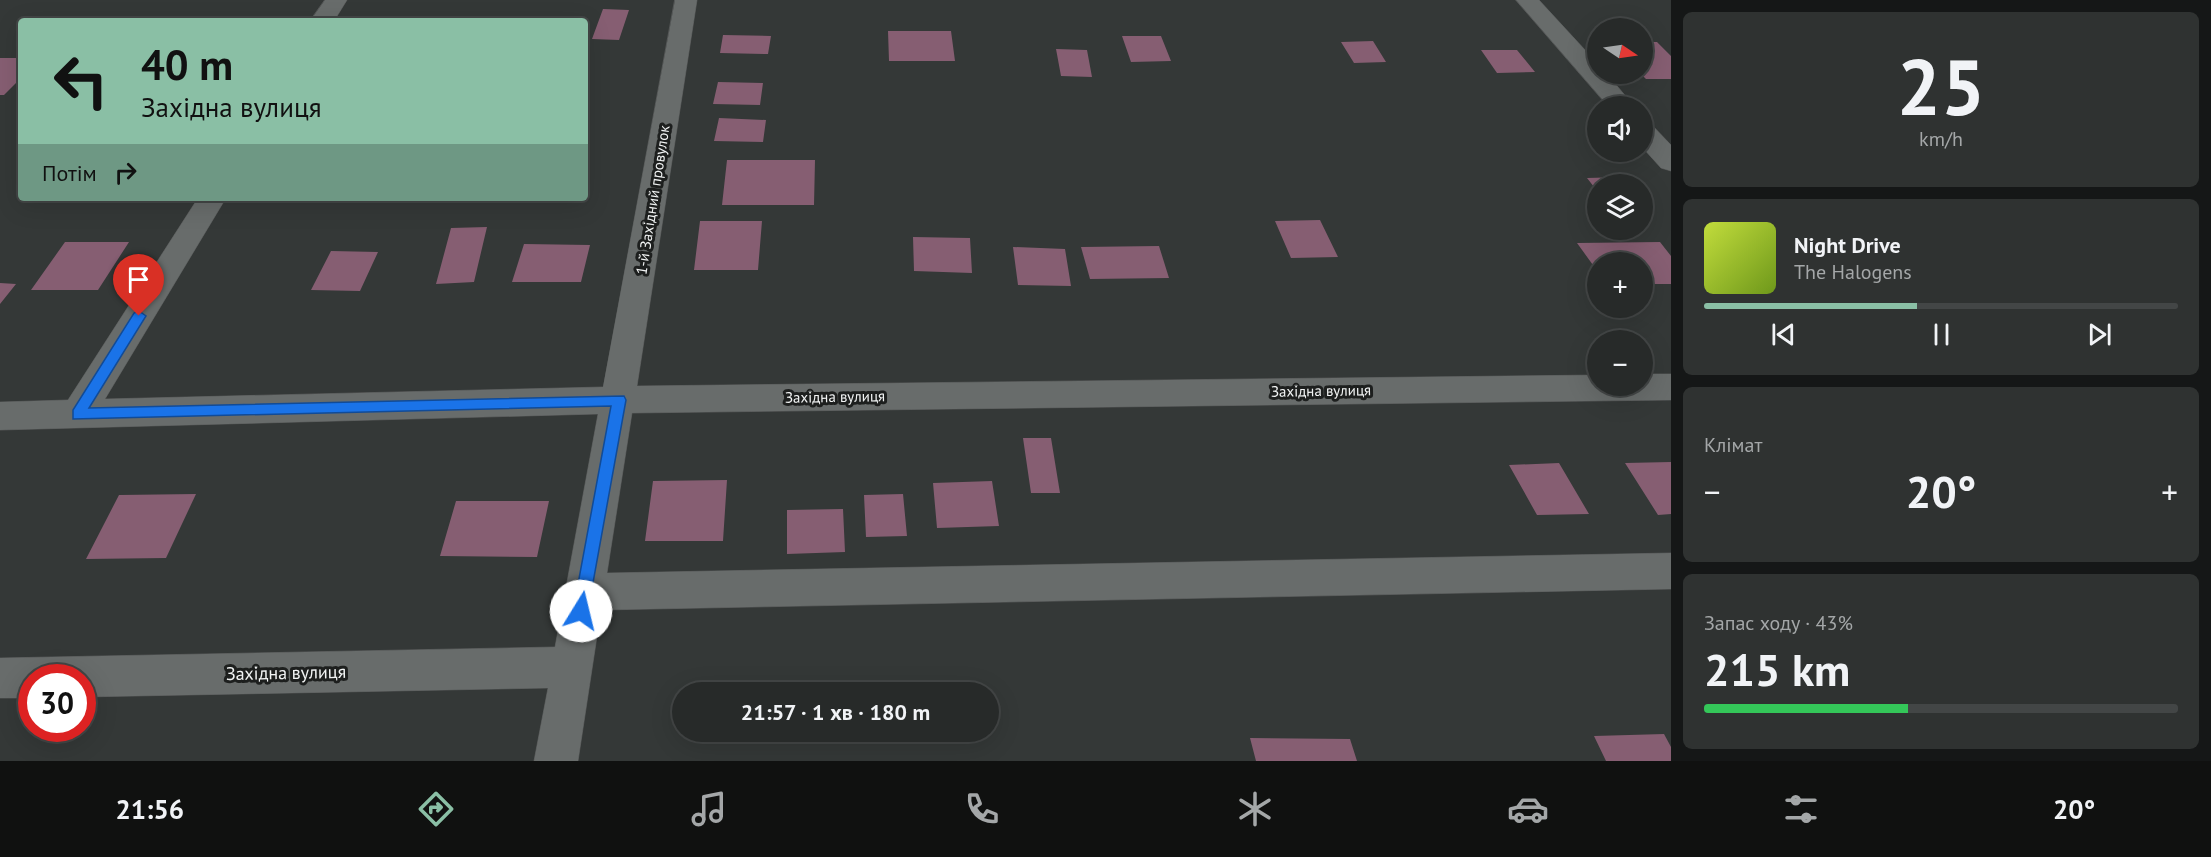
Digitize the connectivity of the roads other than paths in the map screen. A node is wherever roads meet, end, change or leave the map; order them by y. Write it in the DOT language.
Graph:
graph roads {
  1 [pos="336,0"];
  2 [pos="686,0"];
  3 [pos="1527,0"];
  4 [pos="324,18"];
  5 [pos="1613,96"];
  6 [pos="1653,142"];
  7 [pos="1671,162"];
  8 [pos="211,201"];
  9 [pos="1671,387"];
  10 [pos="619,400"];
  11 [pos="78,414"];
  12 [pos="0,416"];
  13 [pos="1671,571"];
  14 [pos="584,592"];
  15 [pos="572,667"];
  16 [pos="0,678"];
  17 [pos="556,761"];
  1 -- 4 [label="street"];
  2 -- 10 [label="street, 1-й Західний провулок"];
  3 -- 5 [label="street"];
  6 -- 7 [label="street"];
  8 -- 11 [label="street"];
  9 -- 10 [label="street, Західна вулиця"];
  10 -- 11 [label="street, Західна вулиця"];
  10 -- 14 [label="street, 1-й Західний провулок"];
  11 -- 12 [label="street, Західна вулиця"];
  13 -- 14 [label="street"];
  14 -- 15 [label="street, 1-й Західний провулок"];
  15 -- 16 [label="street, Західна вулиця"];
  15 -- 17 [label="street, 1-й Західний провулок"];
}
